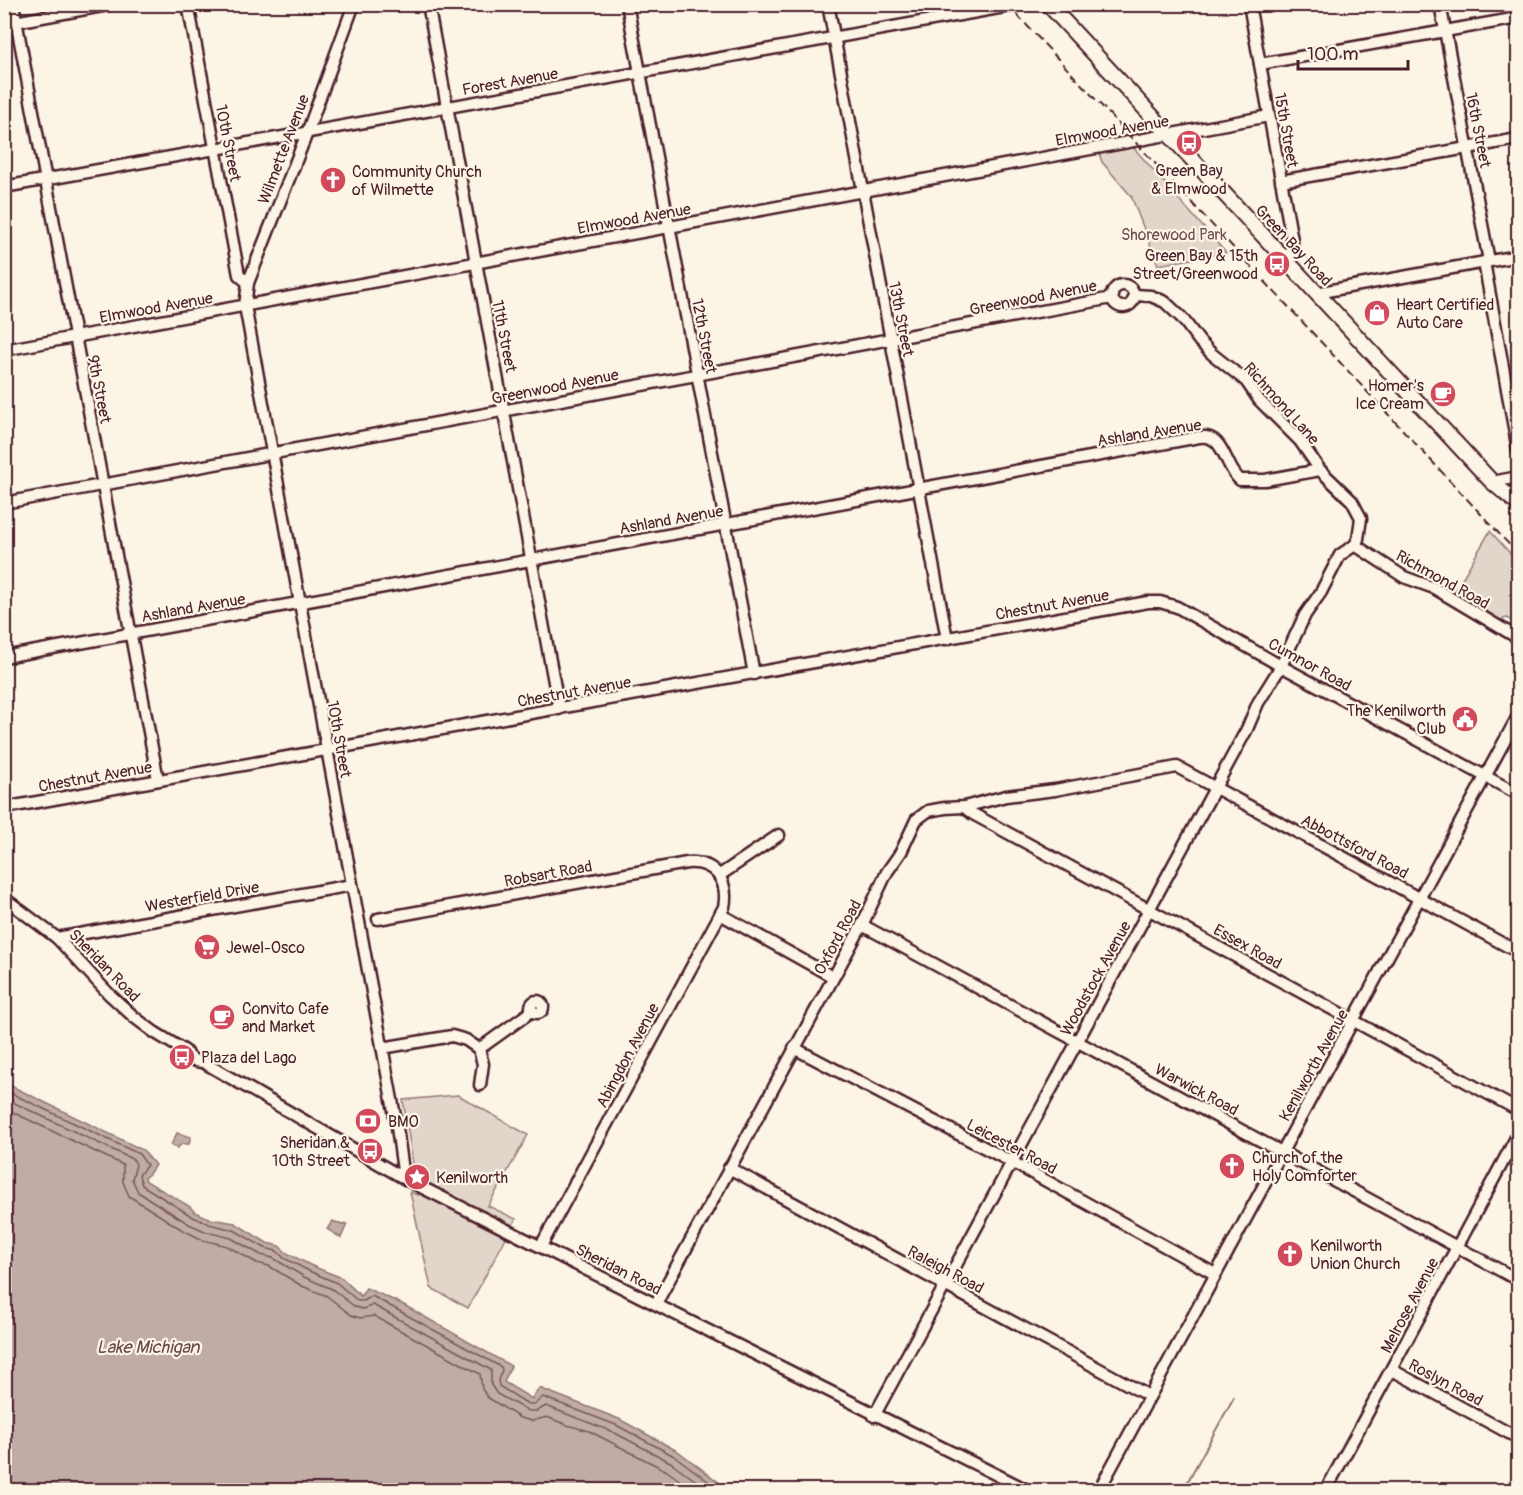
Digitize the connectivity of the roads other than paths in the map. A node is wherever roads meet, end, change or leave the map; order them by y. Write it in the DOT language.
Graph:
graph roads {
  1 [pos="13,4"];
  2 [pos="113,4"];
  3 [pos="188,4"];
  4 [pos="354,4"];
  5 [pos="428,4"];
  6 [pos="627,4"];
  7 [pos="828,4"];
  8 [pos="1021,4"];
  9 [pos="1048,4"];
  10 [pos="1249,4"];
  11 [pos="1440,4"];
  12 [pos="1518,18"];
  13 [pos="16,22"];
  14 [pos="4,24"];
  15 [pos="1445,31"];
  16 [pos="834,38"];
  17 [pos="1260,64"];
  18 [pos="640,73"];
  19 [pos="447,107"];
  20 [pos="1269,116"];
  21 [pos="307,133"];
  22 [pos="1169,135"];
  23 [pos="1518,139"];
  24 [pos="1467,147"];
  25 [pos="215,149"];
  26 [pos="46,179"];
  27 [pos="1281,181"];
  28 [pos="4,187"];
  29 [pos="864,191"];
  30 [pos="669,227"];
  31 [pos="1518,256"];
  32 [pos="1285,259"];
  33 [pos="1486,262"];
  34 [pos="476,263"];
  35 [pos="248,283"];
  36 [pos="1316,293"];
  37 [pos="1134,295"];
  38 [pos="1112,298"];
  39 [pos="245,306"];
  40 [pos="75,337"];
  41 [pos="891,339"];
  42 [pos="4,350"];
  43 [pos="697,374"];
  44 [pos="503,410"];
  45 [pos="1518,450"];
  46 [pos="272,453"];
  47 [pos="1320,470"];
  48 [pos="1518,477"];
  49 [pos="1492,482"];
  50 [pos="103,485"];
  51 [pos="919,489"];
  52 [pos="4,503"];
  53 [pos="1518,504"];
  54 [pos="726,524"];
  55 [pos="1354,545"];
  56 [pos="531,560"];
  57 [pos="300,602"];
  58 [pos="1148,602"];
  59 [pos="130,633"];
  60 [pos="1518,638"];
  61 [pos="946,639"];
  62 [pos="4,657"];
  63 [pos="1281,666"];
  64 [pos="754,674"];
  65 [pos="559,709"];
  66 [pos="1518,716"];
  67 [pos="327,751"];
  68 [pos="1177,767"];
  69 [pos="1486,777"];
  70 [pos="158,780"];
  71 [pos="1215,788"];
  72 [pos="1518,794"];
  73 [pos="964,807"];
  74 [pos="4,808"];
  75 [pos="779,834"];
  76 [pos="720,875"];
  77 [pos="352,885"];
  78 [pos="4,898"];
  79 [pos="1419,898"];
  80 [pos="1149,909"];
  81 [pos="720,914"];
  82 [pos="378,919"];
  83 [pos="862,925"];
  84 [pos="57,938"];
  85 [pos="1518,952"];
  86 [pos="833,977"];
  87 [pos="532,1011"];
  88 [pos="1353,1021"];
  89 [pos="1077,1041"];
  90 [pos="382,1048"];
  91 [pos="794,1048"];
  92 [pos="479,1049"];
  93 [pos="480,1085"];
  94 [pos="1518,1110"];
  95 [pos="1518,1134"];
  96 [pos="1282,1152"];
  97 [pos="1012,1162"];
  98 [pos="729,1168"];
  99 [pos="404,1178"];
  100 [pos="541,1246"];
  101 [pos="1457,1247"];
  102 [pos="1215,1274"];
  103 [pos="1518,1280"];
  104 [pos="945,1286"];
  105 [pos="656,1304"];
  106 [pos="1392,1370"];
  107 [pos="1149,1396"];
  108 [pos="874,1416"];
  109 [pos="1518,1438"];
  110 [pos="1011,1487"];
  111 [pos="1027,1491"];
  112 [pos="1099,1491"];
  113 [pos="1326,1491"];
  1 -- 13 [label="street, 9th Street"];
  2 -- 13 [label="street"];
  3 -- 25 [label="street, 10th Street"];
  4 -- 21 [label="street, Wilmette Avenue"];
  5 -- 19 [label="street, 11th Street"];
  6 -- 18 [label="street, 12th Street"];
  7 -- 16 [label="street, 13th Street"];
  8 -- 16 [label="street, Forest Avenue"];
  9 -- 22 [label="main road, Green Bay Road"];
  10 -- 17 [label="street, 15th Street"];
  11 -- 15 [label="street, 16th Street"];
  12 -- 15 [label="street"];
  13 -- 14 [label="street"];
  13 -- 26 [label="street, 9th Street"];
  15 -- 17 [label="street"];
  15 -- 24 [label="street, 16th Street"];
  16 -- 18 [label="street, Forest Avenue"];
  16 -- 29 [label="street, 13th Street"];
  17 -- 20 [label="street, 15th Street"];
  18 -- 19 [label="street, Forest Avenue"];
  18 -- 30 [label="street, 12th Street"];
  19 -- 21 [label="street, Forest Avenue"];
  19 -- 34 [label="street, 11th Street"];
  20 -- 22 [label="street, Elmwood Avenue"];
  20 -- 27 [label="street, 15th Street"];
  21 -- 25 [label="street, Forest Avenue"];
  21 -- 35 [label="street, Wilmette Avenue"];
  22 -- 29 [label="street, Elmwood Avenue"];
  22 -- 32 [label="main road, Green Bay Road"];
  23 -- 24 [label="street"];
  24 -- 27 [label="street"];
  24 -- 33 [label="street, 16th Street"];
  25 -- 26 [label="street, Forest Avenue"];
  25 -- 35 [label="street, 10th Street"];
  26 -- 28 [label="street, Forest Avenue"];
  26 -- 40 [label="street, 9th Street"];
  27 -- 32 [label="street, 15th Street"];
  29 -- 30 [label="street, Elmwood Avenue"];
  29 -- 41 [label="street, 13th Street"];
  30 -- 34 [label="street, Elmwood Avenue"];
  30 -- 43 [label="street, 12th Street"];
  31 -- 33 [label="street"];
  32 -- 36 [label="main road, Green Bay Road"];
  33 -- 36 [label="street"];
  33 -- 45 [label="street, 16th Street"];
  34 -- 39 [label="street, Elmwood Avenue"];
  34 -- 44 [label="street, 11th Street"];
  35 -- 39 [label="street, Wilmette Avenue"];
  36 -- 49 [label="main road, Green Bay Road"];
  37 -- 38 [label="street, Greenwood Avenue"];
  37 -- 38 [label="street, Greenwood Avenue"];
  37 -- 47 [label="street, Richmond Lane"];
  38 -- 41 [label="street, Greenwood Avenue"];
  39 -- 40 [label="street, Elmwood Avenue"];
  39 -- 46 [label="street, 10th Street"];
  40 -- 42 [label="street, Elmwood Avenue"];
  40 -- 50 [label="street, 9th Street"];
  41 -- 43 [label="street, Greenwood Avenue"];
  41 -- 51 [label="street, 13th Street"];
  43 -- 44 [label="street, Greenwood Avenue"];
  43 -- 54 [label="street, 12th Street"];
  44 -- 46 [label="street, Greenwood Avenue"];
  44 -- 56 [label="street, 11th Street"];
  46 -- 50 [label="street, Greenwood Avenue"];
  46 -- 57 [label="street, 10th Street"];
  47 -- 51 [label="street, Ashland Avenue"];
  47 -- 55 [label="street, Richmond Lane"];
  48 -- 49 [label="street"];
  49 -- 53 [label="main road, Green Bay Road"];
  50 -- 52 [label="street, Greenwood Avenue"];
  50 -- 59 [label="street, 9th Street"];
  51 -- 54 [label="street, Ashland Avenue"];
  51 -- 61 [label="street, 13th Street"];
  54 -- 56 [label="street, Ashland Avenue"];
  54 -- 64 [label="street, 12th Street"];
  55 -- 60 [label="street, Richmond Road"];
  55 -- 63 [label="street, Woodstock Avenue"];
  56 -- 57 [label="street, Ashland Avenue"];
  56 -- 65 [label="street, 11th Street"];
  57 -- 59 [label="street, Ashland Avenue"];
  57 -- 67 [label="street, 10th Street"];
  58 -- 61 [label="street, Chestnut Avenue"];
  58 -- 63 [label="street, Cumnor Road"];
  59 -- 62 [label="street, Ashland Avenue"];
  59 -- 70 [label="street, 9th Street"];
  61 -- 64 [label="street, Chestnut Avenue"];
  63 -- 69 [label="street, Cumnor Road"];
  63 -- 71 [label="street, Woodstock Avenue"];
  64 -- 65 [label="street, Chestnut Avenue"];
  65 -- 67 [label="street, Chestnut Avenue"];
  66 -- 69 [label="street, Kenilworth Avenue"];
  67 -- 70 [label="street, Chestnut Avenue"];
  67 -- 77 [label="street, 10th Street"];
  68 -- 71 [label="street, Abbottsford Road"];
  68 -- 73 [label="street, Oxford Road"];
  69 -- 72 [label="street, Cumnor Road"];
  69 -- 79 [label="street, Kenilworth Avenue"];
  70 -- 74 [label="street, Chestnut Avenue"];
  71 -- 79 [label="street, Abbottsford Road"];
  71 -- 80 [label="street, Woodstock Avenue"];
  73 -- 80 [label="street, Essex Road"];
  73 -- 83 [label="street, Oxford Road"];
  75 -- 76 [label="street"];
  76 -- 81 [label="street, Abingdon Avenue"];
  76 -- 82 [label="street, Robsart Road"];
  77 -- 84 [label="street, Westerfield Drive"];
  77 -- 90 [label="street, 10th Street"];
  78 -- 84 [label="street, Sheridan Road"];
  79 -- 85 [label="street, Abbottsford Road"];
  79 -- 88 [label="street, Kenilworth Avenue"];
  80 -- 88 [label="street, Essex Road"];
  80 -- 89 [label="street, Woodstock Avenue"];
  81 -- 86 [label="street"];
  81 -- 100 [label="street, Abingdon Avenue"];
  83 -- 86 [label="street, Oxford Road"];
  83 -- 89 [label="street, Warwick Road"];
  84 -- 99 [label="street, Sheridan Road"];
  86 -- 91 [label="street, Oxford Road"];
  87 -- 92 [label="street"];
  88 -- 94 [label="street, Essex Road"];
  88 -- 96 [label="street, Kenilworth Avenue"];
  89 -- 96 [label="street, Warwick Road"];
  89 -- 97 [label="street, Woodstock Avenue"];
  90 -- 92 [label="street"];
  90 -- 99 [label="street, 10th Street"];
  91 -- 97 [label="street, Leicester Road"];
  91 -- 98 [label="street, Oxford Road"];
  92 -- 93 [label="street"];
  95 -- 101 [label="street, Melrose Avenue"];
  96 -- 101 [label="street, Warwick Road"];
  96 -- 102 [label="street, Kenilworth Avenue"];
  97 -- 102 [label="street, Leicester Road"];
  97 -- 104 [label="street, Woodstock Avenue"];
  98 -- 104 [label="street, Raleigh Road"];
  98 -- 105 [label="street, Oxford Road"];
  99 -- 100 [label="street, Sheridan Road"];
  100 -- 105 [label="street, Sheridan Road"];
  101 -- 103 [label="street, Warwick Road"];
  101 -- 106 [label="street, Melrose Avenue"];
  102 -- 107 [label="street, Kenilworth Avenue"];
  104 -- 107 [label="street, Raleigh Road"];
  104 -- 108 [label="street, Woodstock Avenue"];
  105 -- 108 [label="street, Sheridan Road"];
  106 -- 109 [label="street, Roslyn Road"];
  106 -- 113 [label="street, Melrose Avenue"];
  107 -- 112 [label="street, Kenilworth Avenue"];
  108 -- 110 [label="street, Sheridan Road"];
  110 -- 111 [label="street, Sheridan Road"];
}
